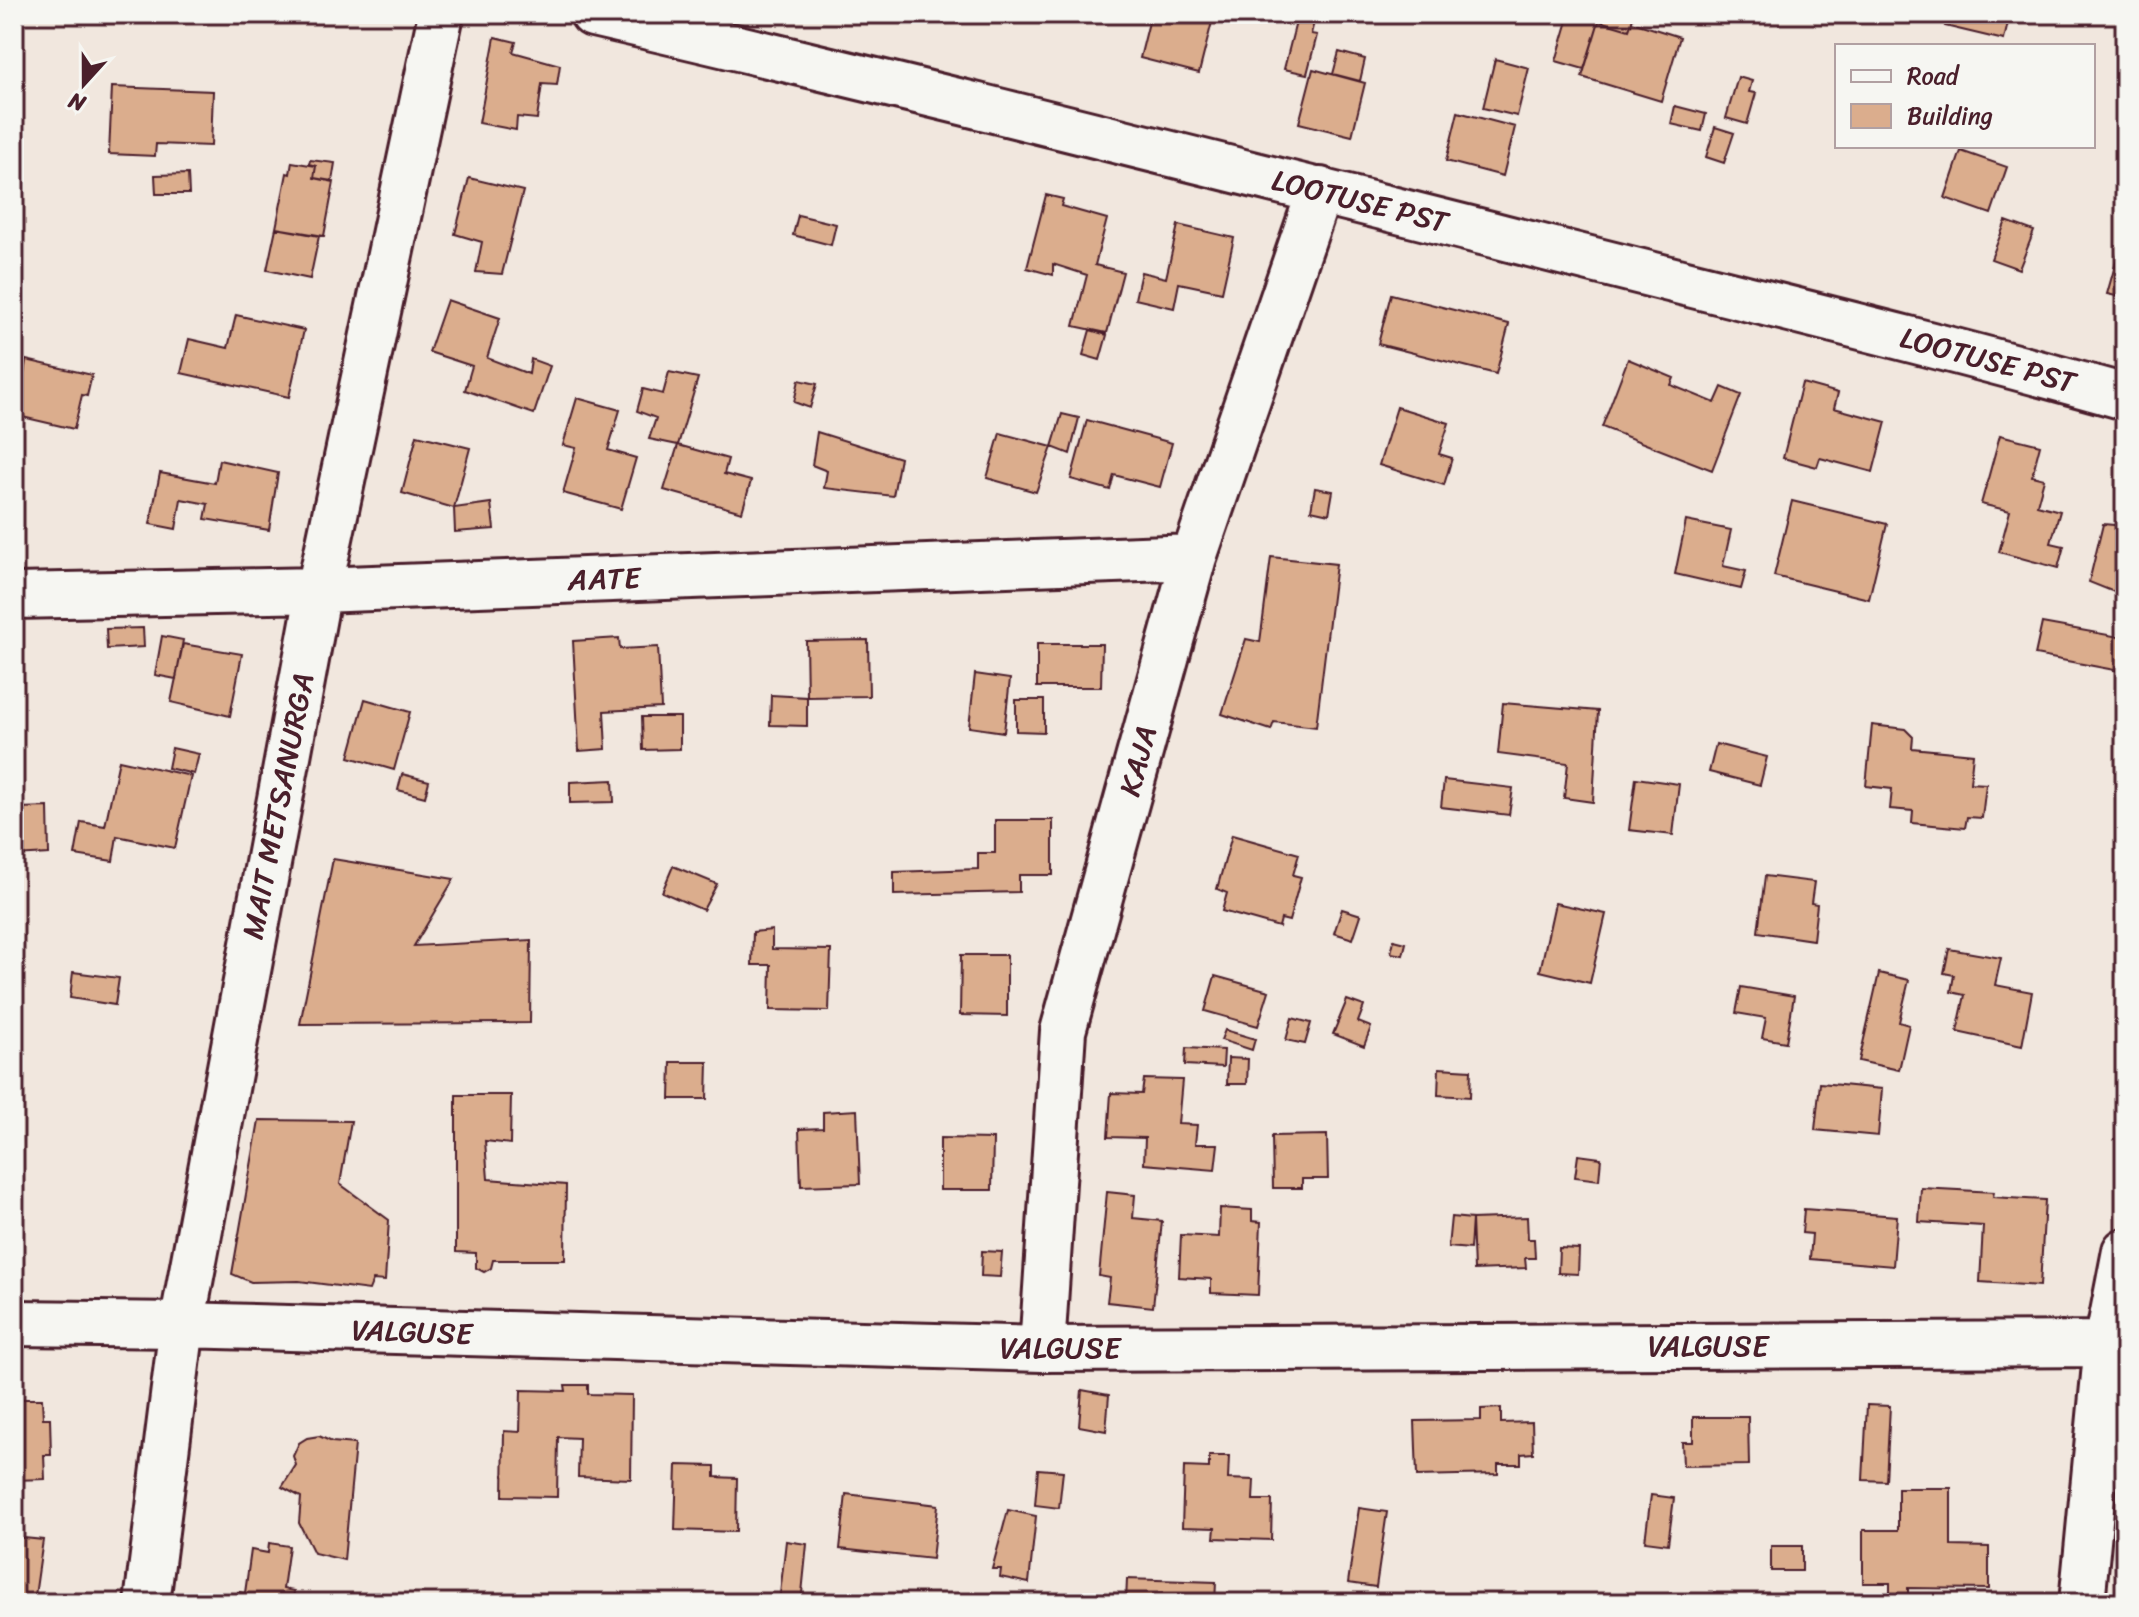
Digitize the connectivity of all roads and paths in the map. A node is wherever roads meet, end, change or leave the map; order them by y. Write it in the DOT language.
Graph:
graph roads {
  1 [pos="441,14"];
  2 [pos="593,14"];
  3 [pos="1320,190"];
  4 [pos="2125,397"];
  5 [pos="1194,557"];
  6 [pos="319,590"];
  7 [pos="14,596"];
  8 [pos="2125,1251"];
  9 [pos="14,1323"];
  10 [pos="182,1325"];
  11 [pos="2107,1344"];
  12 [pos="1042,1349"];
  13 [pos="147,1603"];
  14 [pos="2082,1603"];
  1 -- 6 [label="street, MAIT METSANURGA"];
  2 -- 3 [label="street, LOOTUSE PST"];
  3 -- 4 [label="street, LOOTUSE PST"];
  3 -- 5 [label="street, KAJA"];
  5 -- 6 [label="street, AATE"];
  5 -- 12 [label="street, KAJA"];
  6 -- 7 [label="street, AATE"];
  6 -- 10 [label="street, MAIT METSANURGA"];
  8 -- 11 [label="street"];
  9 -- 10 [label="street, VALGUSE"];
  10 -- 12 [label="street, VALGUSE"];
  10 -- 13 [label="street, MAIT METSANURGA"];
  11 -- 12 [label="street, VALGUSE"];
  11 -- 14 [label="street"];
}
